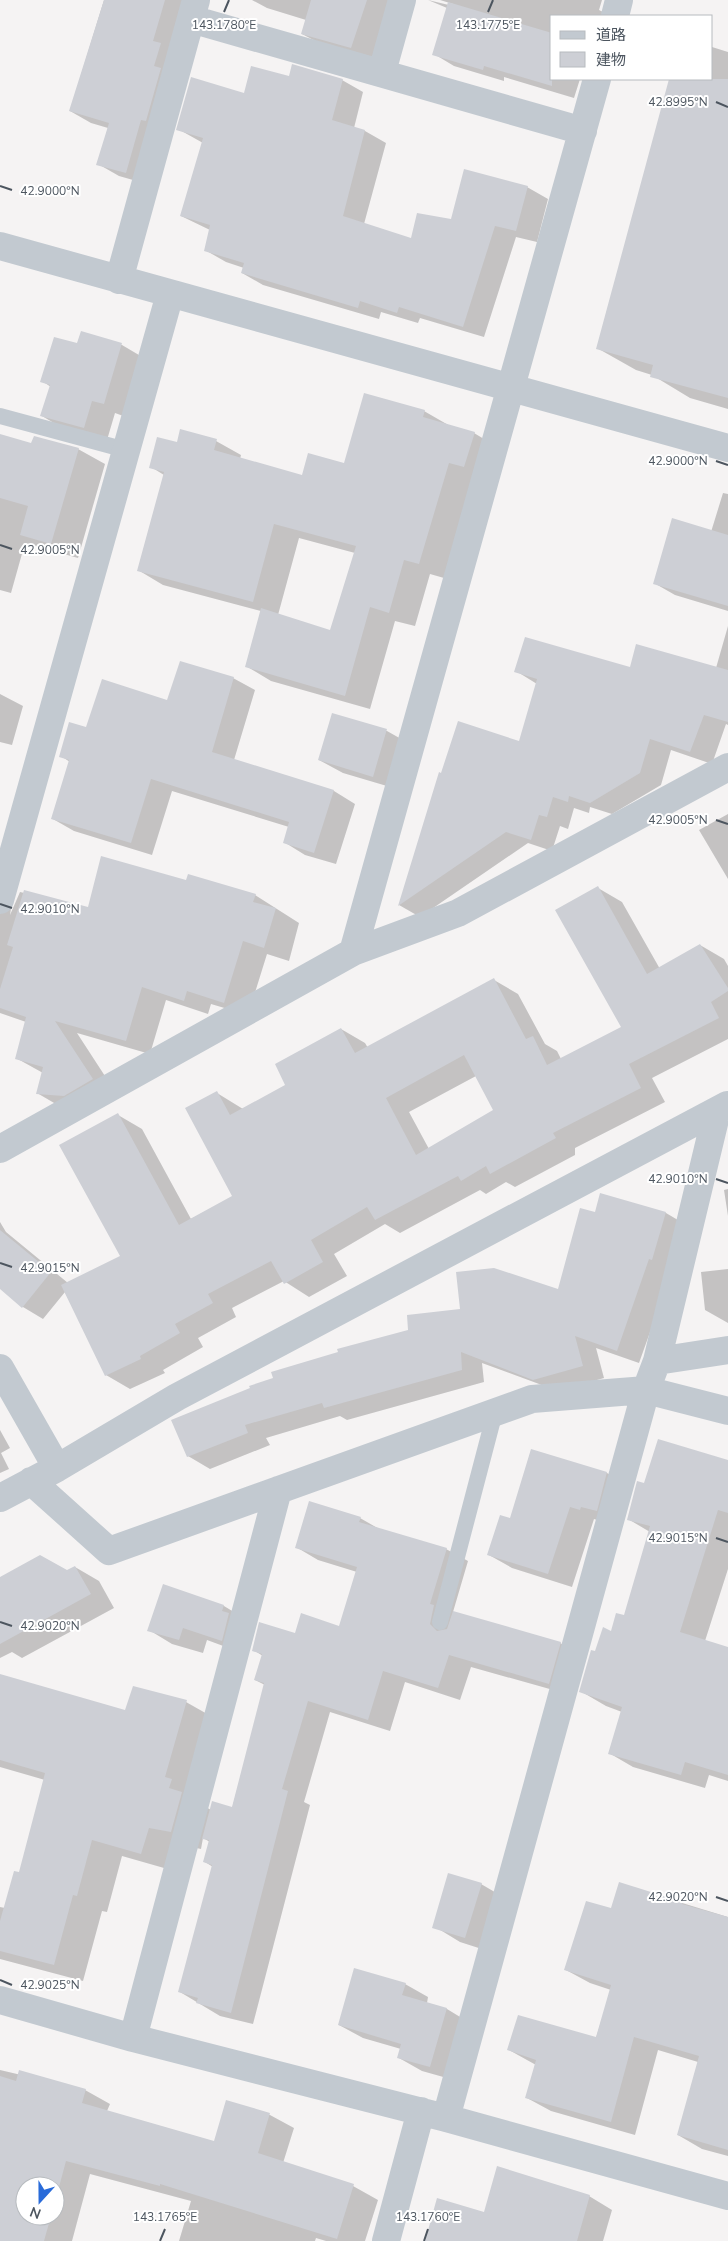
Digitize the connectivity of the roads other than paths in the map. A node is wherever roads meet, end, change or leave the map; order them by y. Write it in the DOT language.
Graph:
graph roads {
  1 [pos="402,0"];
  2 [pos="619,0"];
  3 [pos="193,9"];
  4 [pos="615,15"];
  5 [pos="382,72"];
  6 [pos="597,80"];
  7 [pos="583,131"];
  8 [pos="0,246"];
  9 [pos="119,280"];
  10 [pos="170,294"];
  11 [pos="511,389"];
  12 [pos="0,416"];
  13 [pos="728,448"];
  14 [pos="126,450"];
  15 [pos="728,766"];
  16 [pos="0,900"];
  17 [pos="353,952"];
  18 [pos="722,1108"];
  19 [pos="0,1149"];
  20 [pos="728,1350"];
  21 [pos="657,1361"];
  22 [pos="0,1368"];
  23 [pos="646,1390"];
  24 [pos="728,1411"];
  25 [pos="495,1412"];
  26 [pos="58,1468"];
  27 [pos="31,1481"];
  28 [pos="278,1490"];
  29 [pos="0,1498"];
  30 [pos="440,1622"];
  31 [pos="0,2000"];
  32 [pos="133,2038"];
  33 [pos="433,2115"];
  34 [pos="728,2196"];
  35 [pos="386,2241"];
  1 -- 5 [label="street"];
  2 -- 4 [label="street"];
  3 -- 5 [label="street"];
  3 -- 9 [label="street"];
  5 -- 7 [label="street"];
  6 -- 7 [label="street"];
  7 -- 11 [label="street"];
  8 -- 9 [label="street"];
  9 -- 10 [label="street"];
  10 -- 11 [label="street"];
  10 -- 14 [label="street"];
  11 -- 13 [label="street"];
  11 -- 17 [label="street"];
  12 -- 14 [label="lane"];
  14 -- 16 [label="street"];
  15 -- 17 [label="street"];
  17 -- 19 [label="street"];
  18 -- 21 [label="street"];
  18 -- 26 [label="street"];
  20 -- 21 [label="street"];
  21 -- 23 [label="street"];
  22 -- 26 [label="street"];
  23 -- 24 [label="street"];
  23 -- 25 [label="street"];
  23 -- 33 [label="street"];
  25 -- 28 [label="street"];
  25 -- 30 [label="lane"];
  26 -- 27 [label="street"];
  27 -- 28 [label="street"];
  27 -- 29 [label="street"];
  28 -- 32 [label="street"];
  31 -- 32 [label="street"];
  32 -- 33 [label="street"];
  33 -- 34 [label="street"];
  33 -- 35 [label="street"];
}
